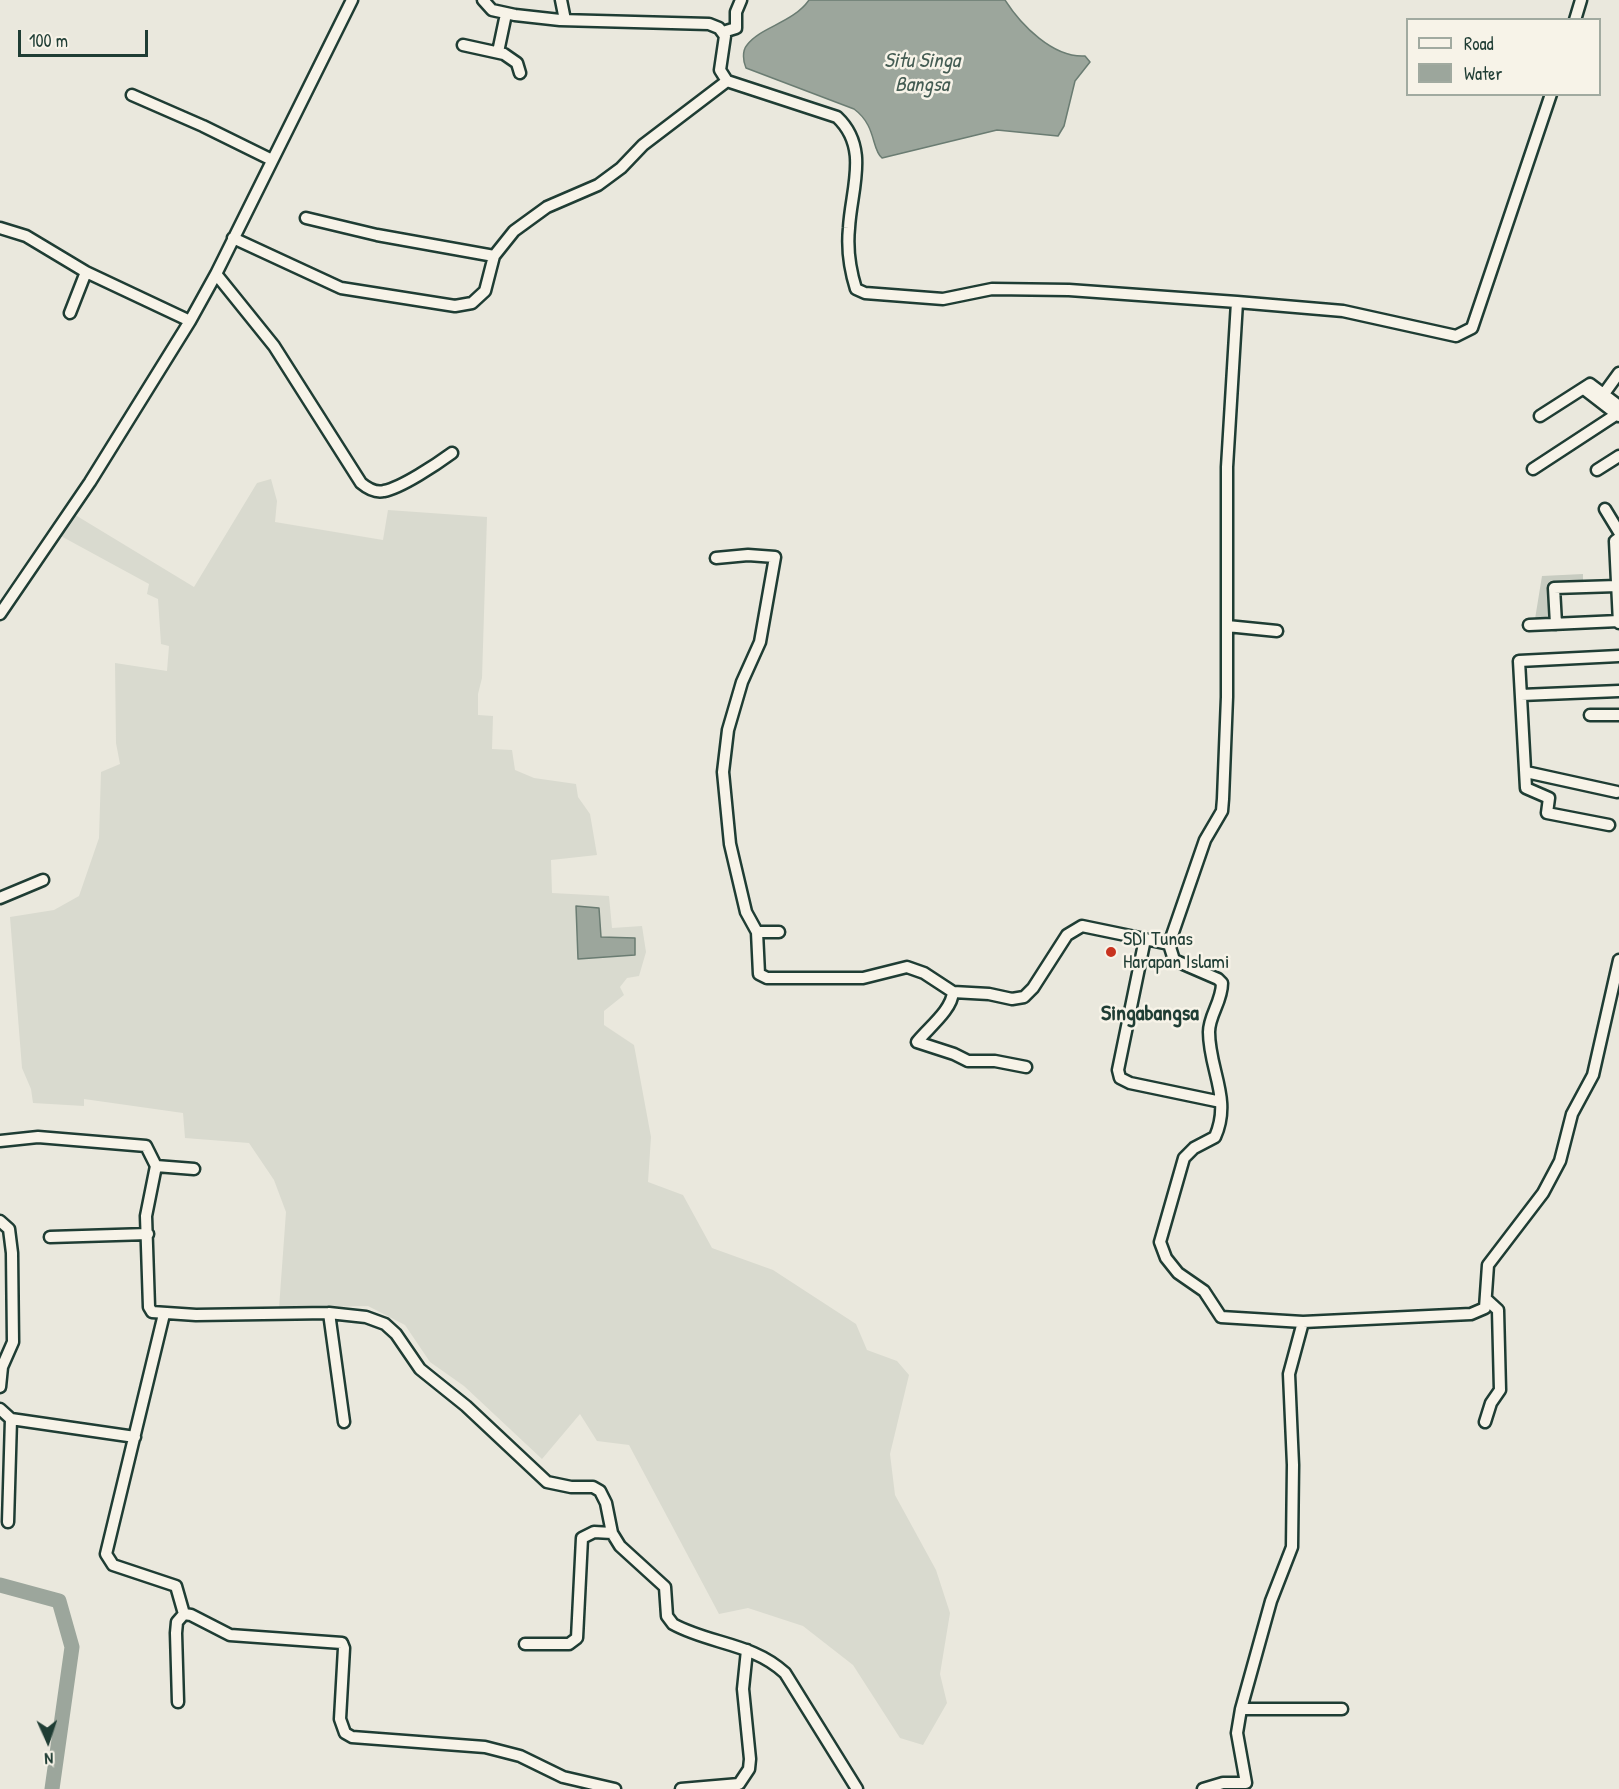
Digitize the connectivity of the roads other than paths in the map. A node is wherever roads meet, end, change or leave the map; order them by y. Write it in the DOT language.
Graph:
graph roads {
  1 [pos="352,0"];
  2 [pos="483,0"];
  3 [pos="561,0"];
  4 [pos="741,0"];
  5 [pos="1581,0"];
  6 [pos="506,14"];
  7 [pos="1576,18"];
  8 [pos="565,20"];
  9 [pos="723,32"];
  10 [pos="463,45"];
  11 [pos="498,52"];
  12 [pos="520,73"];
  13 [pos="727,81"];
  14 [pos="132,95"];
  15 [pos="1550,96"];
  16 [pos="272,160"];
  17 [pos="306,218"];
  18 [pos="0,228"];
  19 [pos="233,238"];
  20 [pos="494,256"];
  21 [pos="86,272"];
  22 [pos="216,274"];
  23 [pos="1238,302"];
  24 [pos="70,313"];
  25 [pos="190,321"];
  26 [pos="1619,373"];
  27 [pos="1584,388"];
  28 [pos="1604,394"];
  29 [pos="1618,412"];
  30 [pos="1540,416"];
  31 [pos="452,453"];
  32 [pos="1619,456"];
  33 [pos="1533,469"];
  34 [pos="1597,470"];
  35 [pos="1605,509"];
  36 [pos="1619,532"];
  37 [pos="1619,538"];
  38 [pos="716,558"];
  39 [pos="1618,583"];
  40 [pos="0,614"];
  41 [pos="1619,622"];
  42 [pos="1556,624"];
  43 [pos="1530,625"];
  44 [pos="1227,626"];
  45 [pos="1277,631"];
  46 [pos="1619,656"];
  47 [pos="1619,691"];
  48 [pos="1521,696"];
  49 [pos="1590,715"];
  50 [pos="1619,715"];
  51 [pos="1526,772"];
  52 [pos="1617,792"];
  53 [pos="1609,825"];
  54 [pos="43,880"];
  55 [pos="0,898"];
  56 [pos="758,932"];
  57 [pos="779,932"];
  58 [pos="1145,939"];
  59 [pos="1169,944"];
  60 [pos="1619,960"];
  61 [pos="953,992"];
  62 [pos="1026,1066"];
  63 [pos="1221,1102"];
  64 [pos="0,1141"];
  65 [pos="156,1166"];
  66 [pos="194,1169"];
  67 [pos="0,1221"];
  68 [pos="148,1234"];
  69 [pos="50,1237"];
  70 [pos="1486,1299"];
  71 [pos="329,1313"];
  72 [pos="164,1314"];
  73 [pos="1303,1322"];
  74 [pos="0,1387"];
  75 [pos="0,1409"];
  76 [pos="11,1419"];
  77 [pos="344,1422"];
  78 [pos="1485,1422"];
  79 [pos="135,1437"];
  80 [pos="8,1522"];
  81 [pos="612,1533"];
  82 [pos="184,1614"];
  83 [pos="525,1644"];
  84 [pos="747,1650"];
  85 [pos="178,1702"];
  86 [pos="1240,1709"];
  87 [pos="1342,1709"];
  88 [pos="1247,1786"];
  89 [pos="615,1789"];
  90 [pos="681,1789"];
  91 [pos="857,1789"];
  92 [pos="1203,1789"];
  1 -- 16 [label="street"];
  2 -- 6 [label="street"];
  3 -- 8 [label="street"];
  4 -- 9 [label="street"];
  5 -- 7 [label="street"];
  6 -- 8 [label="street"];
  6 -- 11 [label="street"];
  8 -- 9 [label="street"];
  9 -- 13 [label="street"];
  10 -- 11 [label="street"];
  11 -- 12 [label="street"];
  13 -- 20 [label="street"];
  13 -- 23 [label="street"];
  14 -- 16 [label="street"];
  15 -- 23 [label="street"];
  16 -- 19 [label="street"];
  17 -- 20 [label="street"];
  18 -- 21 [label="street"];
  19 -- 20 [label="street"];
  19 -- 22 [label="street"];
  21 -- 24 [label="street"];
  21 -- 25 [label="street"];
  22 -- 25 [label="street"];
  22 -- 31 [label="street"];
  23 -- 44 [label="street"];
  25 -- 40 [label="street"];
  26 -- 28 [label="street"];
  27 -- 28 [label="street"];
  27 -- 29 [label="street"];
  27 -- 30 [label="street"];
  28 -- 29 [label="street"];
  29 -- 33 [label="street"];
  32 -- 34 [label="street"];
  35 -- 36 [label="street"];
  37 -- 39 [label="street"];
  38 -- 56 [label="street"];
  39 -- 41 [label="street"];
  39 -- 42 [label="street"];
  41 -- 42 [label="street"];
  42 -- 43 [label="street"];
  44 -- 45 [label="street"];
  44 -- 59 [label="street"];
  46 -- 48 [label="street"];
  47 -- 48 [label="street"];
  48 -- 51 [label="street"];
  49 -- 50 [label="street"];
  51 -- 52 [label="street"];
  51 -- 53 [label="street"];
  54 -- 55 [label="street"];
  56 -- 57 [label="street"];
  56 -- 61 [label="street"];
  58 -- 59 [label="street"];
  58 -- 61 [label="street"];
  58 -- 63 [label="street"];
  59 -- 63 [label="street"];
  60 -- 70 [label="street"];
  61 -- 62 [label="street"];
  63 -- 73 [label="street"];
  64 -- 65 [label="street"];
  65 -- 66 [label="street"];
  65 -- 68 [label="street"];
  67 -- 74 [label="street"];
  68 -- 69 [label="street"];
  68 -- 72 [label="street"];
  70 -- 73 [label="street"];
  70 -- 78 [label="street"];
  71 -- 72 [label="street"];
  71 -- 77 [label="street"];
  71 -- 81 [label="street"];
  72 -- 79 [label="street"];
  73 -- 86 [label="street"];
  75 -- 76 [label="street"];
  76 -- 79 [label="street"];
  76 -- 80 [label="street"];
  79 -- 82 [label="street"];
  81 -- 83 [label="street"];
  81 -- 84 [label="street"];
  82 -- 85 [label="street"];
  82 -- 89 [label="street"];
  84 -- 90 [label="street"];
  84 -- 91 [label="street"];
  86 -- 87 [label="street"];
  86 -- 88 [label="street"];
  88 -- 92 [label="street"];
}
